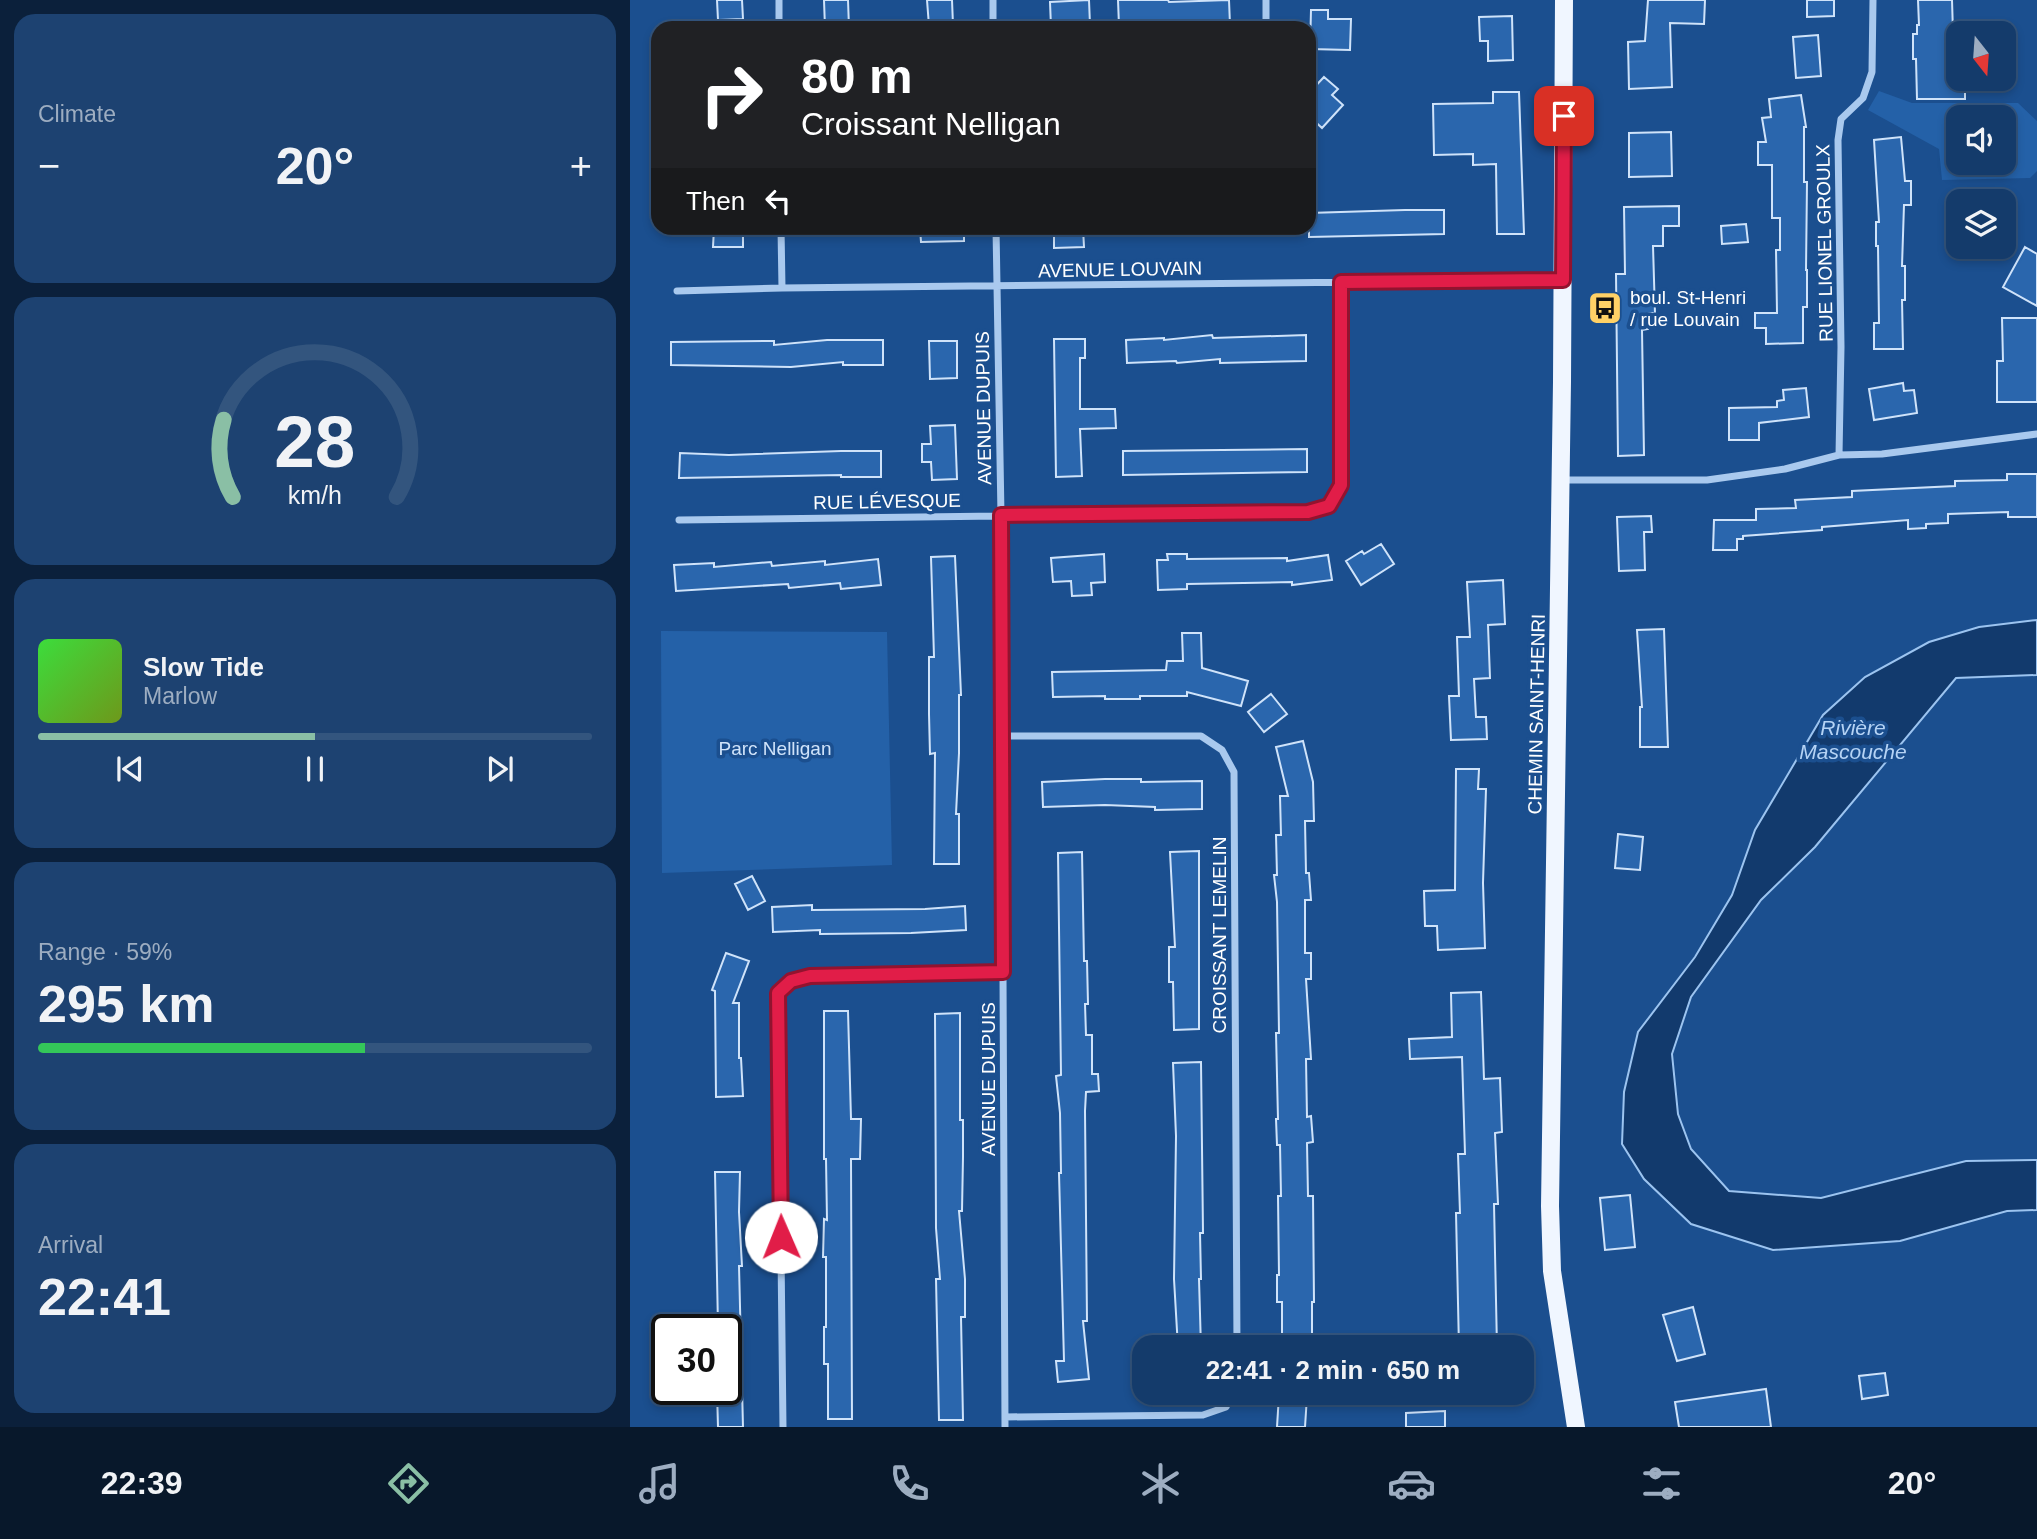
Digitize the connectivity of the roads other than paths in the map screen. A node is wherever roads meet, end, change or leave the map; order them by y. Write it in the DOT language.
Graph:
graph roads {
  1 [pos="779,0"];
  2 [pos="993,0"];
  3 [pos="1266,0"];
  4 [pos="1564,0"];
  5 [pos="1873,0"];
  6 [pos="779,21"];
  7 [pos="993,21"];
  8 [pos="1266,21"];
  9 [pos="781,235"];
  10 [pos="996,235"];
  11 [pos="1563,280"];
  12 [pos="1341,282"];
  13 [pos="997,287"];
  14 [pos="782,288"];
  15 [pos="677,291"];
  16 [pos="2037,434"];
  17 [pos="1839,454"];
  18 [pos="1560,480"];
  19 [pos="1001,515"];
  20 [pos="679,520"];
  21 [pos="1002,736"];
  22 [pos="1003,972"];
  23 [pos="1237,1335"];
  24 [pos="1227,1405"];
  25 [pos="1005,1417"];
  26 [pos="783,1427"];
  27 [pos="1005,1427"];
  28 [pos="1576,1427"];
  1 -- 6 [label="street"];
  2 -- 7 [label="street"];
  3 -- 8 [label="street"];
  4 -- 11 [label="main road, CHEMIN SAINT-HENRI"];
  5 -- 17 [label="street, RUE LIONEL GROULX"];
  9 -- 14 [label="street"];
  10 -- 13 [label="street, AVENUE DUPUIS"];
  11 -- 12 [label="street, AVENUE LOUVAIN"];
  11 -- 18 [label="main road, CHEMIN SAINT-HENRI"];
  12 -- 13 [label="street, AVENUE LOUVAIN"];
  12 -- 19 [label="street, RUE LÉVESQUE"];
  13 -- 14 [label="street, AVENUE LOUVAIN"];
  13 -- 19 [label="street, AVENUE DUPUIS"];
  14 -- 15 [label="street, AVENUE LOUVAIN"];
  16 -- 17 [label="street"];
  17 -- 18 [label="street"];
  18 -- 28 [label="main road, CHEMIN SAINT-HENRI"];
  19 -- 20 [label="street, RUE LÉVESQUE"];
  19 -- 21 [label="street, AVENUE DUPUIS"];
  21 -- 22 [label="street, AVENUE DUPUIS"];
  21 -- 23 [label="street, CROISSANT LEMELIN"];
  22 -- 25 [label="street, AVENUE DUPUIS"];
  22 -- 26 [label="street"];
  24 -- 25 [label="street"];
  25 -- 27 [label="street, AVENUE DUPUIS"];
}
